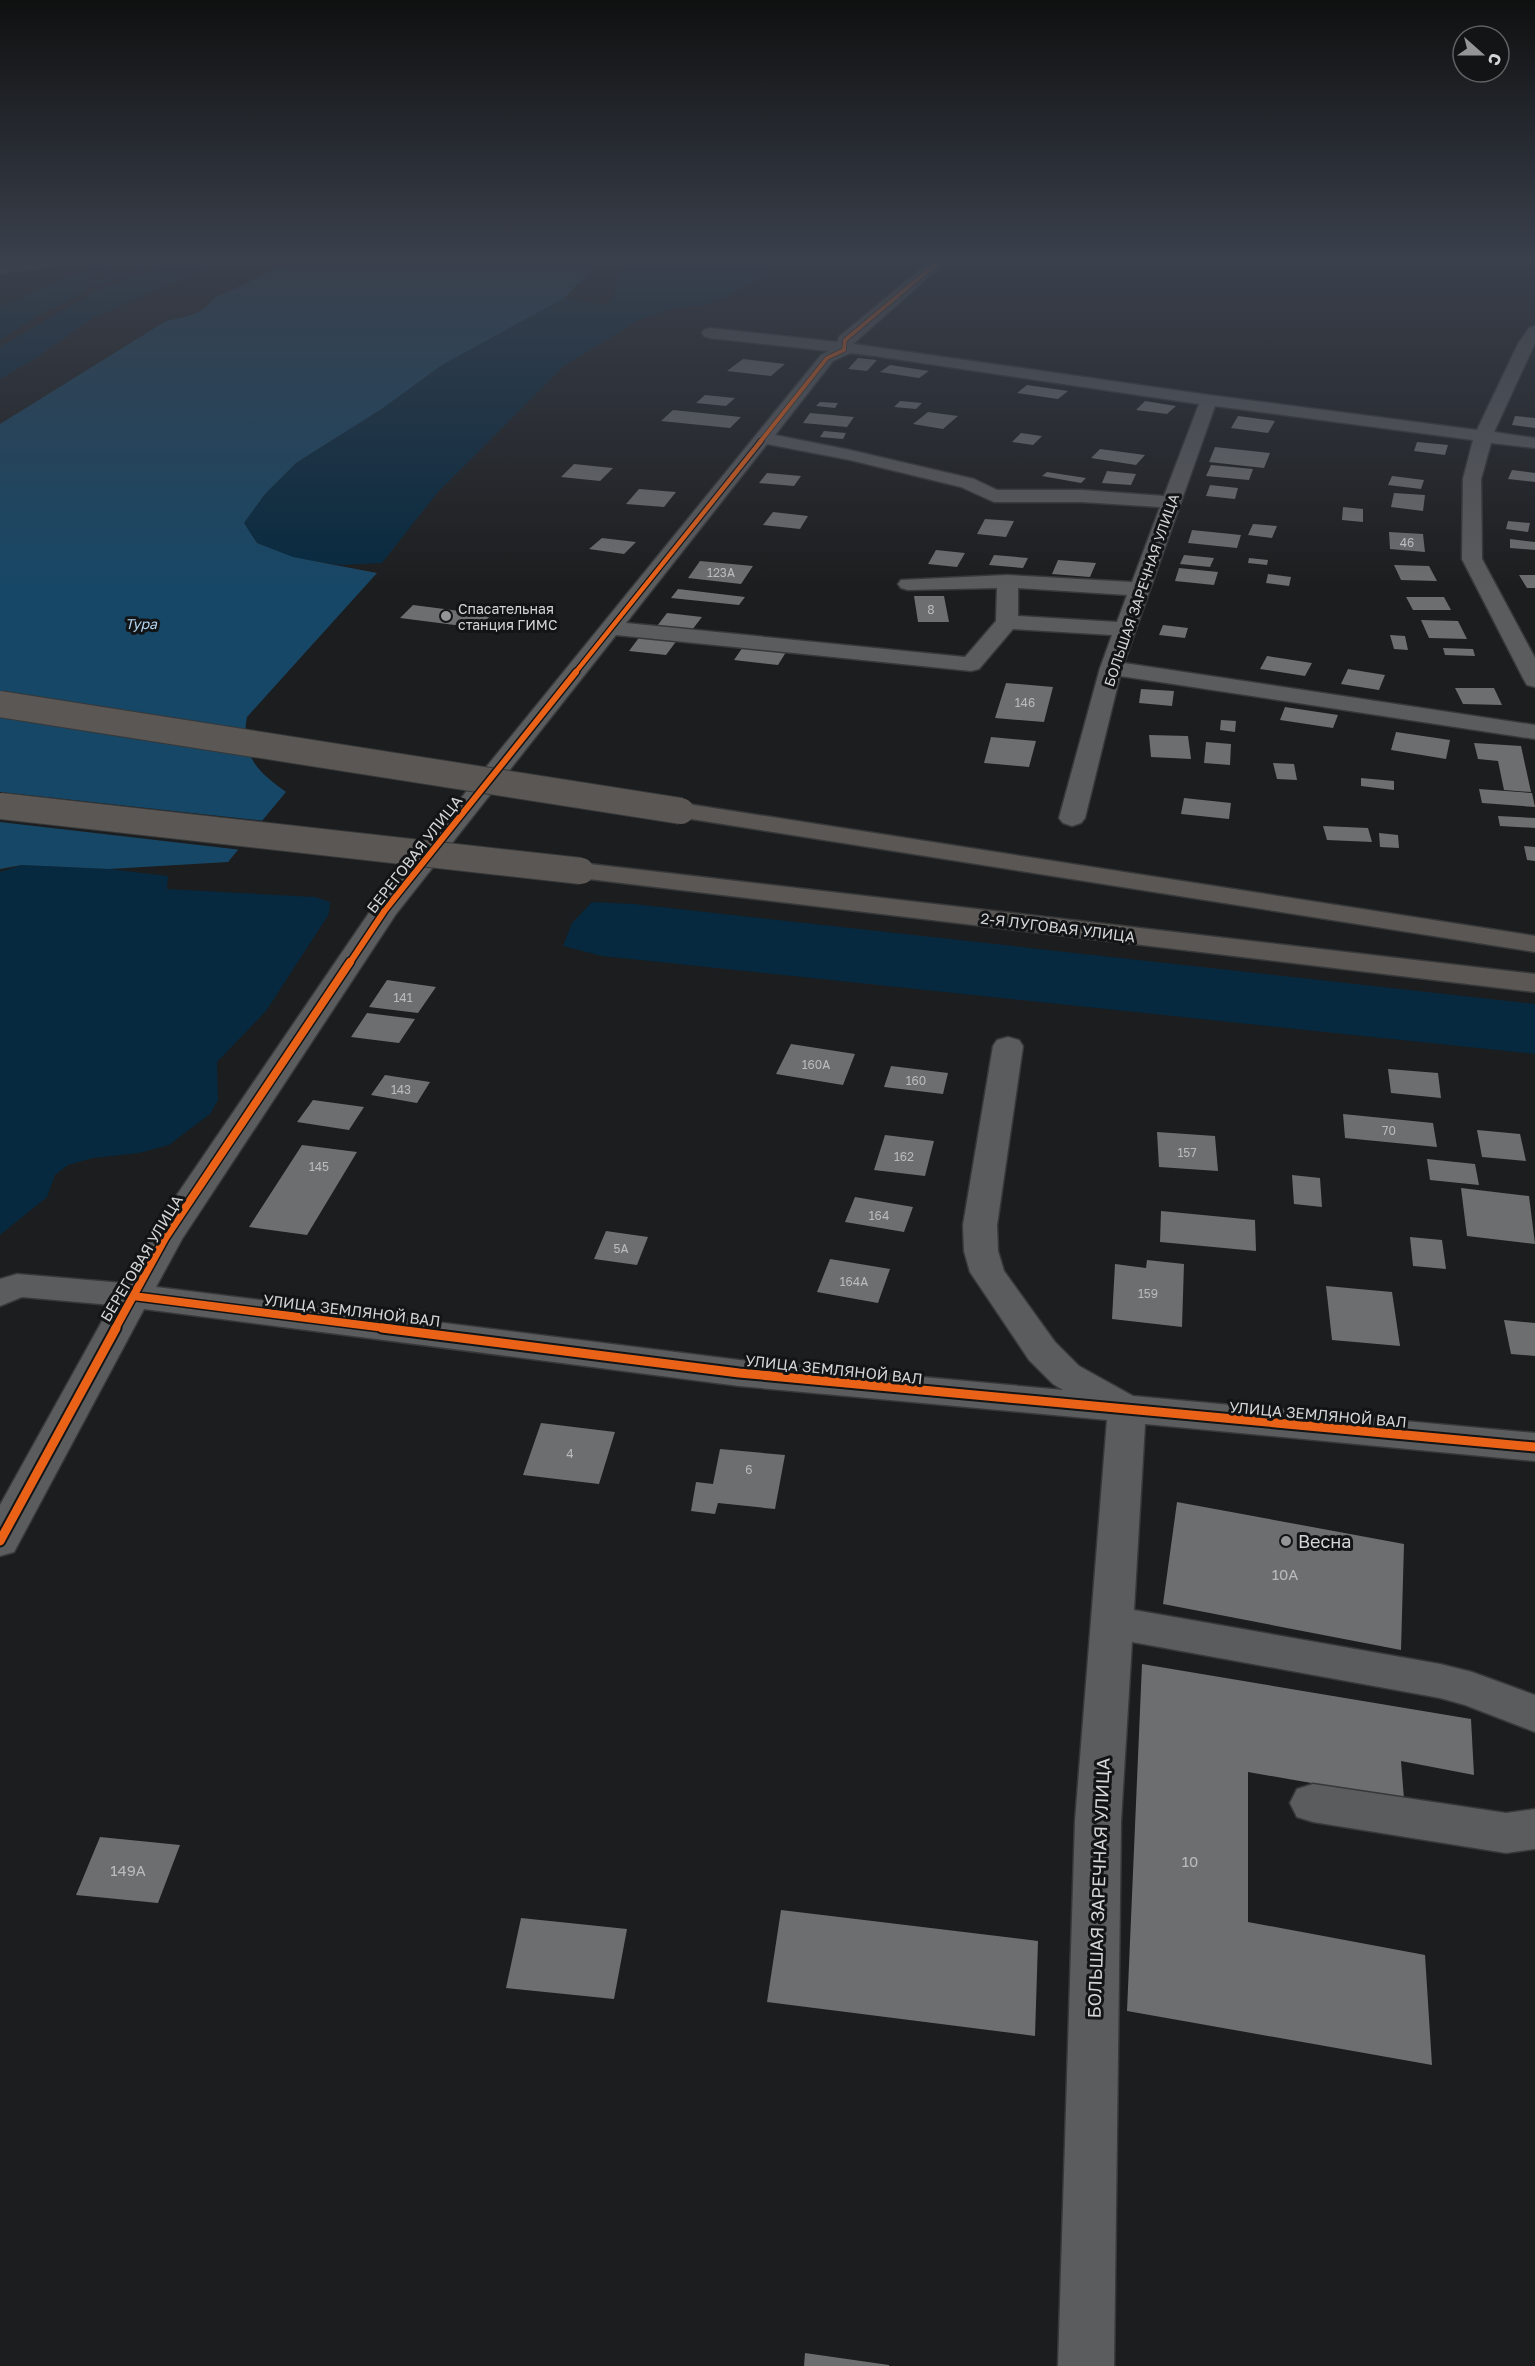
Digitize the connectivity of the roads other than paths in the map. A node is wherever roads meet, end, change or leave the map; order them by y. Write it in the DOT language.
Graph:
graph roads {
  1 [pos="819,368"];
  2 [pos="994,368"];
  3 [pos="1515,368"];
  4 [pos="1209,400"];
  5 [pos="1483,436"];
  6 [pos="763,438"];
  7 [pos="1535,443"];
  8 [pos="1172,502"];
  9 [pos="1007,581"];
  10 [pos="908,584"];
  11 [pos="1140,589"];
  12 [pos="1006,622"];
  13 [pos="610,628"];
  14 [pos="1126,629"];
  15 [pos="1111,668"];
  16 [pos="1535,680"];
  17 [pos="0,704"];
  18 [pos="1535,732"];
  19 [pos="0,806"];
  20 [pos="1072,818"];
  21 [pos="1535,944"];
  22 [pos="1535,983"];
  23 [pos="1008,1046"];
  24 [pos="0,1294"];
  25 [pos="133,1296"];
  26 [pos="1127,1410"];
  27 [pos="1535,1447"];
  28 [pos="0,1541"];
  29 [pos="1111,1622"];
  30 [pos="1535,1713"];
  31 [pos="1313,1803"];
  32 [pos="1535,1829"];
  33 [pos="1086,2366"];
  1 -- 6 [label="street, БЕРЕГОВАЯ УЛИЦА"];
  2 -- 4 [label="street"];
  3 -- 5 [label="street"];
  4 -- 5 [label="street"];
  4 -- 8 [label="street, БОЛЬШАЯ ЗАРЕЧНАЯ УЛИЦА"];
  5 -- 7 [label="street"];
  5 -- 16 [label="street"];
  6 -- 8 [label="street"];
  6 -- 13 [label="street, БЕРЕГОВАЯ УЛИЦА"];
  8 -- 11 [label="street, БОЛЬШАЯ ЗАРЕЧНАЯ УЛИЦА"];
  9 -- 10 [label="street"];
  9 -- 11 [label="street"];
  9 -- 12 [label="street"];
  11 -- 14 [label="street, БОЛЬШАЯ ЗАРЕЧНАЯ УЛИЦА"];
  12 -- 13 [label="street"];
  12 -- 14 [label="street"];
  13 -- 25 [label="street, БЕРЕГОВАЯ УЛИЦА"];
  14 -- 15 [label="street, БОЛЬШАЯ ЗАРЕЧНАЯ УЛИЦА"];
  15 -- 18 [label="street"];
  15 -- 20 [label="street, БОЛЬШАЯ ЗАРЕЧНАЯ УЛИЦА"];
  17 -- 21 [label="main road, bridge"];
  19 -- 22 [label="main road, 2-Я ЛУГОВАЯ УЛИЦА, bridge"];
  23 -- 26 [label="street"];
  24 -- 25 [label="street, УЛИЦА ЗЕМЛЯНОЙ ВАЛ"];
  25 -- 26 [label="street, УЛИЦА ЗЕМЛЯНОЙ ВАЛ"];
  25 -- 28 [label="street, БЕРЕГОВАЯ УЛИЦА"];
  26 -- 27 [label="street, УЛИЦА ЗЕМЛЯНОЙ ВАЛ"];
  26 -- 29 [label="street, БОЛЬШАЯ ЗАРЕЧНАЯ УЛИЦА"];
  29 -- 30 [label="street"];
  29 -- 33 [label="street, БОЛЬШАЯ ЗАРЕЧНАЯ УЛИЦА"];
  31 -- 32 [label="street"];
}
